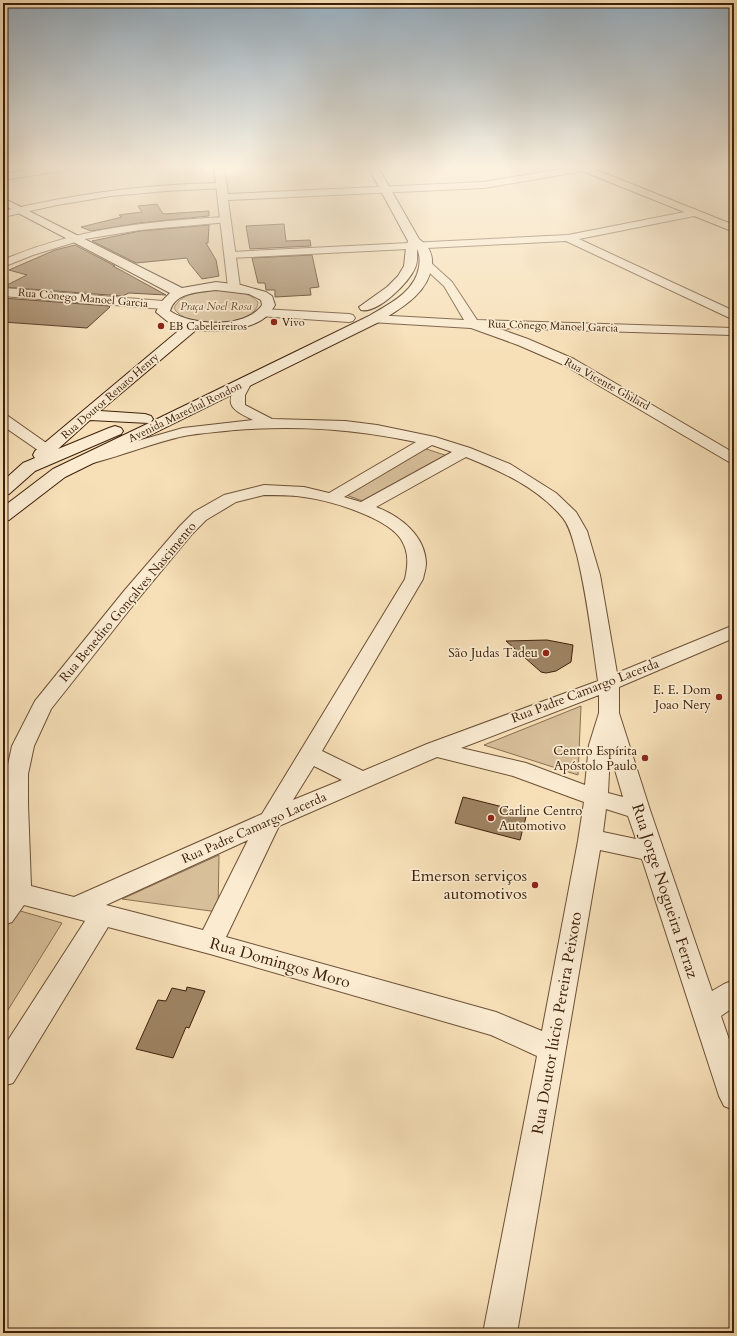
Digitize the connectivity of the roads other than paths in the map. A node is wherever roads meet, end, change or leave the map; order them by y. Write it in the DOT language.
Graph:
graph roads {
  1 [pos="58,229"];
  2 [pos="124,229"];
  3 [pos="226,229"];
  4 [pos="407,229"];
  5 [pos="612,229"];
  6 [pos="74,238"];
  7 [pos="568,238"];
  8 [pos="416,245"];
  9 [pos="230,255"];
  10 [pos="3,264"];
  11 [pos="426,264"];
  12 [pos="234,287"];
  13 [pos="3,292"];
  14 [pos="181,293"];
  15 [pos="164,305"];
  16 [pos="264,313"];
  17 [pos="734,317"];
  18 [pos="349,318"];
  19 [pos="374,319"];
  20 [pos="473,324"];
  21 [pos="192,326"];
  22 [pos="732,332"];
  23 [pos="244,384"];
  24 [pos="86,415"];
  25 [pos="3,419"];
  26 [pos="145,419"];
  27 [pos="270,423"];
  28 [pos="430,440"];
  29 [pos="47,450"];
  30 [pos="465,451"];
  31 [pos="734,458"];
  32 [pos="78,463"];
  33 [pos="29,467"];
  34 [pos="3,490"];
  35 [pos="331,498"];
  36 [pos="363,508"];
  37 [pos="3,516"];
  38 [pos="734,631"];
  39 [pos="608,684"];
  40 [pos="609,713"];
  41 [pos="435,749"];
  42 [pos="309,754"];
  43 [pos="362,780"];
  44 [pos="596,798"];
  45 [pos="638,810"];
  46 [pos="270,820"];
  47 [pos="590,839"];
  48 [pos="651,851"];
  49 [pos="11,891"];
  50 [pos="75,908"];
  51 [pos="3,915"];
  52 [pos="102,915"];
  53 [pos="210,943"];
  54 [pos="734,992"];
  55 [pos="705,1011"];
  56 [pos="553,1050"];
  57 [pos="3,1073"];
  58 [pos="734,1096"];
  59 [pos="500,1333"];
  1 -- 6 [label="main road"];
  2 -- 6 [label="street"];
  3 -- 9 [label="main road"];
  4 -- 8 [label="main road"];
  5 -- 7 [label="street"];
  6 -- 10 [label="street"];
  6 -- 14 [label="main road"];
  7 -- 8 [label="street"];
  7 -- 17 [label="street"];
  8 -- 9 [label="street"];
  8 -- 11 [label="main road"];
  8 -- 18 [label="main road"];
  9 -- 12 [label="main road"];
  11 -- 19 [label="main road, Avenida Marechal Rondon"];
  11 -- 20 [label="street"];
  12 -- 14 [label="main road"];
  12 -- 16 [label="main road"];
  13 -- 15 [label="street, Rua Cônego Manoel Garcia"];
  14 -- 15 [label="main road"];
  15 -- 21 [label="main road"];
  16 -- 18 [label="street"];
  16 -- 21 [label="main road"];
  17 -- 22 [label="street"];
  18 -- 26 [label="main road"];
  19 -- 20 [label="street, Rua Cônego Manoel Garcia"];
  19 -- 23 [label="main road, Avenida Marechal Rondon"];
  20 -- 22 [label="street, Rua Cônego Manoel Garcia"];
  20 -- 31 [label="street, Rua Vicente Ghilard"];
  21 -- 24 [label="main road, Rua Doutor Renato Henry"];
  23 -- 27 [label="street"];
  23 -- 32 [label="main road, Avenida Marechal Rondon"];
  24 -- 26 [label="main road"];
  24 -- 29 [label="main road, Rua Doutor Renato Henry"];
  25 -- 29 [label="street"];
  26 -- 33 [label="main road"];
  27 -- 28 [label="street"];
  27 -- 32 [label="street"];
  28 -- 30 [label="street"];
  28 -- 35 [label="street"];
  29 -- 33 [label="main road, Rua Doutor Renato Henry"];
  30 -- 36 [label="street"];
  30 -- 39 [label="street"];
  32 -- 37 [label="main road, Avenida Marechal Rondon"];
  33 -- 34 [label="main road, Rua Doutor Renato Henry"];
  35 -- 36 [label="street, Rua Benedito Gonçalves Nascimento"];
  35 -- 49 [label="street, Rua Benedito Gonçalves Nascimento"];
  36 -- 42 [label="street, Rua Benedito Gonçalves Nascimento"];
  38 -- 39 [label="street, Rua Padre Camargo Lacerda"];
  39 -- 40 [label="street, Rua Jorge Nogueira Ferraz"];
  39 -- 41 [label="street, Rua Padre Camargo Lacerda"];
  40 -- 44 [label="street, Rua Doutor lúcio Pereira Peixoto"];
  40 -- 45 [label="street, Rua Jorge Nogueira Ferraz"];
  41 -- 43 [label="street, Rua Padre Camargo Lacerda"];
  41 -- 44 [label="street"];
  42 -- 43 [label="street"];
  42 -- 46 [label="street, Rua Benedito Gonçalves Nascimento"];
  43 -- 46 [label="street, Rua Padre Camargo Lacerda"];
  44 -- 45 [label="street"];
  44 -- 47 [label="street, Rua Doutor lúcio Pereira Peixoto"];
  45 -- 48 [label="street, Rua Jorge Nogueira Ferraz"];
  46 -- 50 [label="street, Rua Padre Camargo Lacerda"];
  46 -- 53 [label="street, Rua Benedito Gonçalves Nascimento"];
  47 -- 48 [label="street"];
  47 -- 56 [label="street, Rua Doutor lúcio Pereira Peixoto"];
  48 -- 55 [label="street, Rua Jorge Nogueira Ferraz"];
  49 -- 50 [label="street, Rua Domingos Moro"];
  49 -- 51 [label="street"];
  50 -- 52 [label="street, Rua Domingos Moro"];
  52 -- 53 [label="street, Rua Domingos Moro"];
  52 -- 57 [label="street"];
  53 -- 56 [label="street, Rua Domingos Moro"];
  54 -- 55 [label="street"];
  55 -- 58 [label="street, Rua Jorge Nogueira Ferraz"];
  56 -- 59 [label="street, Rua Doutor lúcio Pereira Peixoto"];
}
